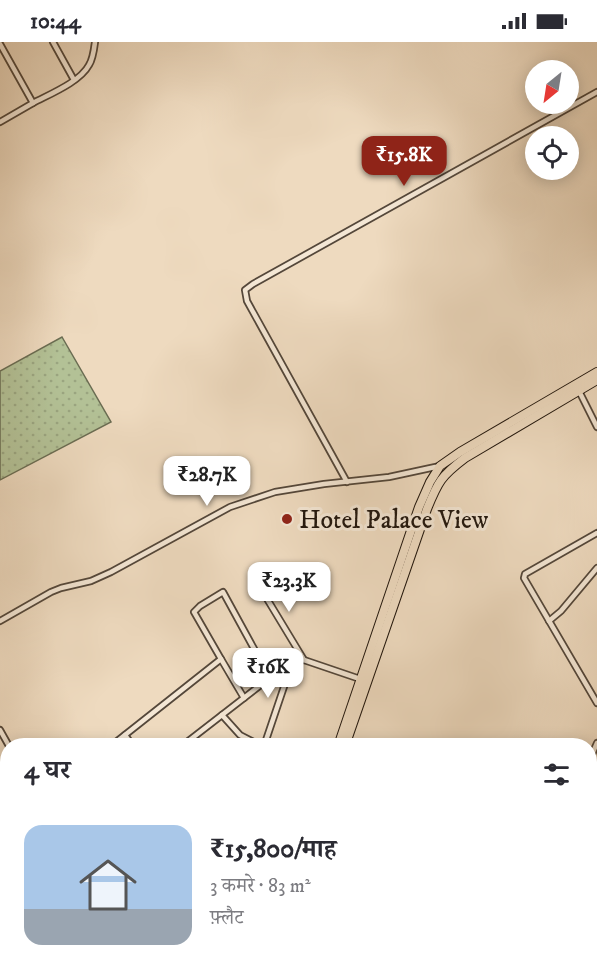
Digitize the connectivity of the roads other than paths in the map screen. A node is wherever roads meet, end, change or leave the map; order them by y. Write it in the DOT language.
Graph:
graph roads {
  1 [pos="52,42"];
  2 [pos="95,42"];
  3 [pos="0,44"];
  4 [pos="2,54"];
  5 [pos="74,80"];
  6 [pos="597,92"];
  7 [pos="33,103"];
  8 [pos="0,122"];
  9 [pos="597,372"];
  10 [pos="597,380"];
  11 [pos="579,391"];
  12 [pos="597,427"];
  13 [pos="440,466"];
  14 [pos="347,482"];
  15 [pos="597,533"];
  16 [pos="597,568"];
  17 [pos="255,579"];
  18 [pos="0,621"];
  19 [pos="549,621"];
  20 [pos="221,659"];
  21 [pos="293,660"];
  22 [pos="304,660"];
  23 [pos="270,678"];
  24 [pos="360,679"];
  25 [pos="595,693"];
  26 [pos="244,698"];
  27 [pos="597,703"];
  28 [pos="222,715"];
  29 [pos="125,735"];
  30 [pos="121,738"];
  31 [pos="127,738"];
  32 [pos="192,738"];
  33 [pos="246,738"];
  34 [pos="266,738"];
  35 [pos="341,738"];
  36 [pos="348,738"];
  1 -- 5 [label="street"];
  2 -- 5 [label="street"];
  3 -- 4 [label="street"];
  4 -- 7 [label="street"];
  5 -- 7 [label="street"];
  6 -- 14 [label="street"];
  7 -- 8 [label="street"];
  9 -- 13 [label="main road"];
  10 -- 11 [label="main road"];
  11 -- 12 [label="street"];
  11 -- 36 [label="main road"];
  13 -- 14 [label="street"];
  13 -- 24 [label="main road"];
  14 -- 18 [label="street"];
  15 -- 19 [label="street"];
  16 -- 19 [label="street"];
  17 -- 22 [label="street"];
  19 -- 25 [label="street"];
  20 -- 23 [label="street"];
  20 -- 26 [label="street"];
  20 -- 29 [label="street"];
  21 -- 22 [label="street"];
  21 -- 23 [label="street"];
  21 -- 34 [label="street"];
  22 -- 24 [label="street"];
  23 -- 26 [label="street"];
  24 -- 35 [label="main road"];
  25 -- 27 [label="street"];
  26 -- 28 [label="street"];
  28 -- 32 [label="street"];
  28 -- 33 [label="street"];
  29 -- 30 [label="street"];
  29 -- 31 [label="street"];
}
